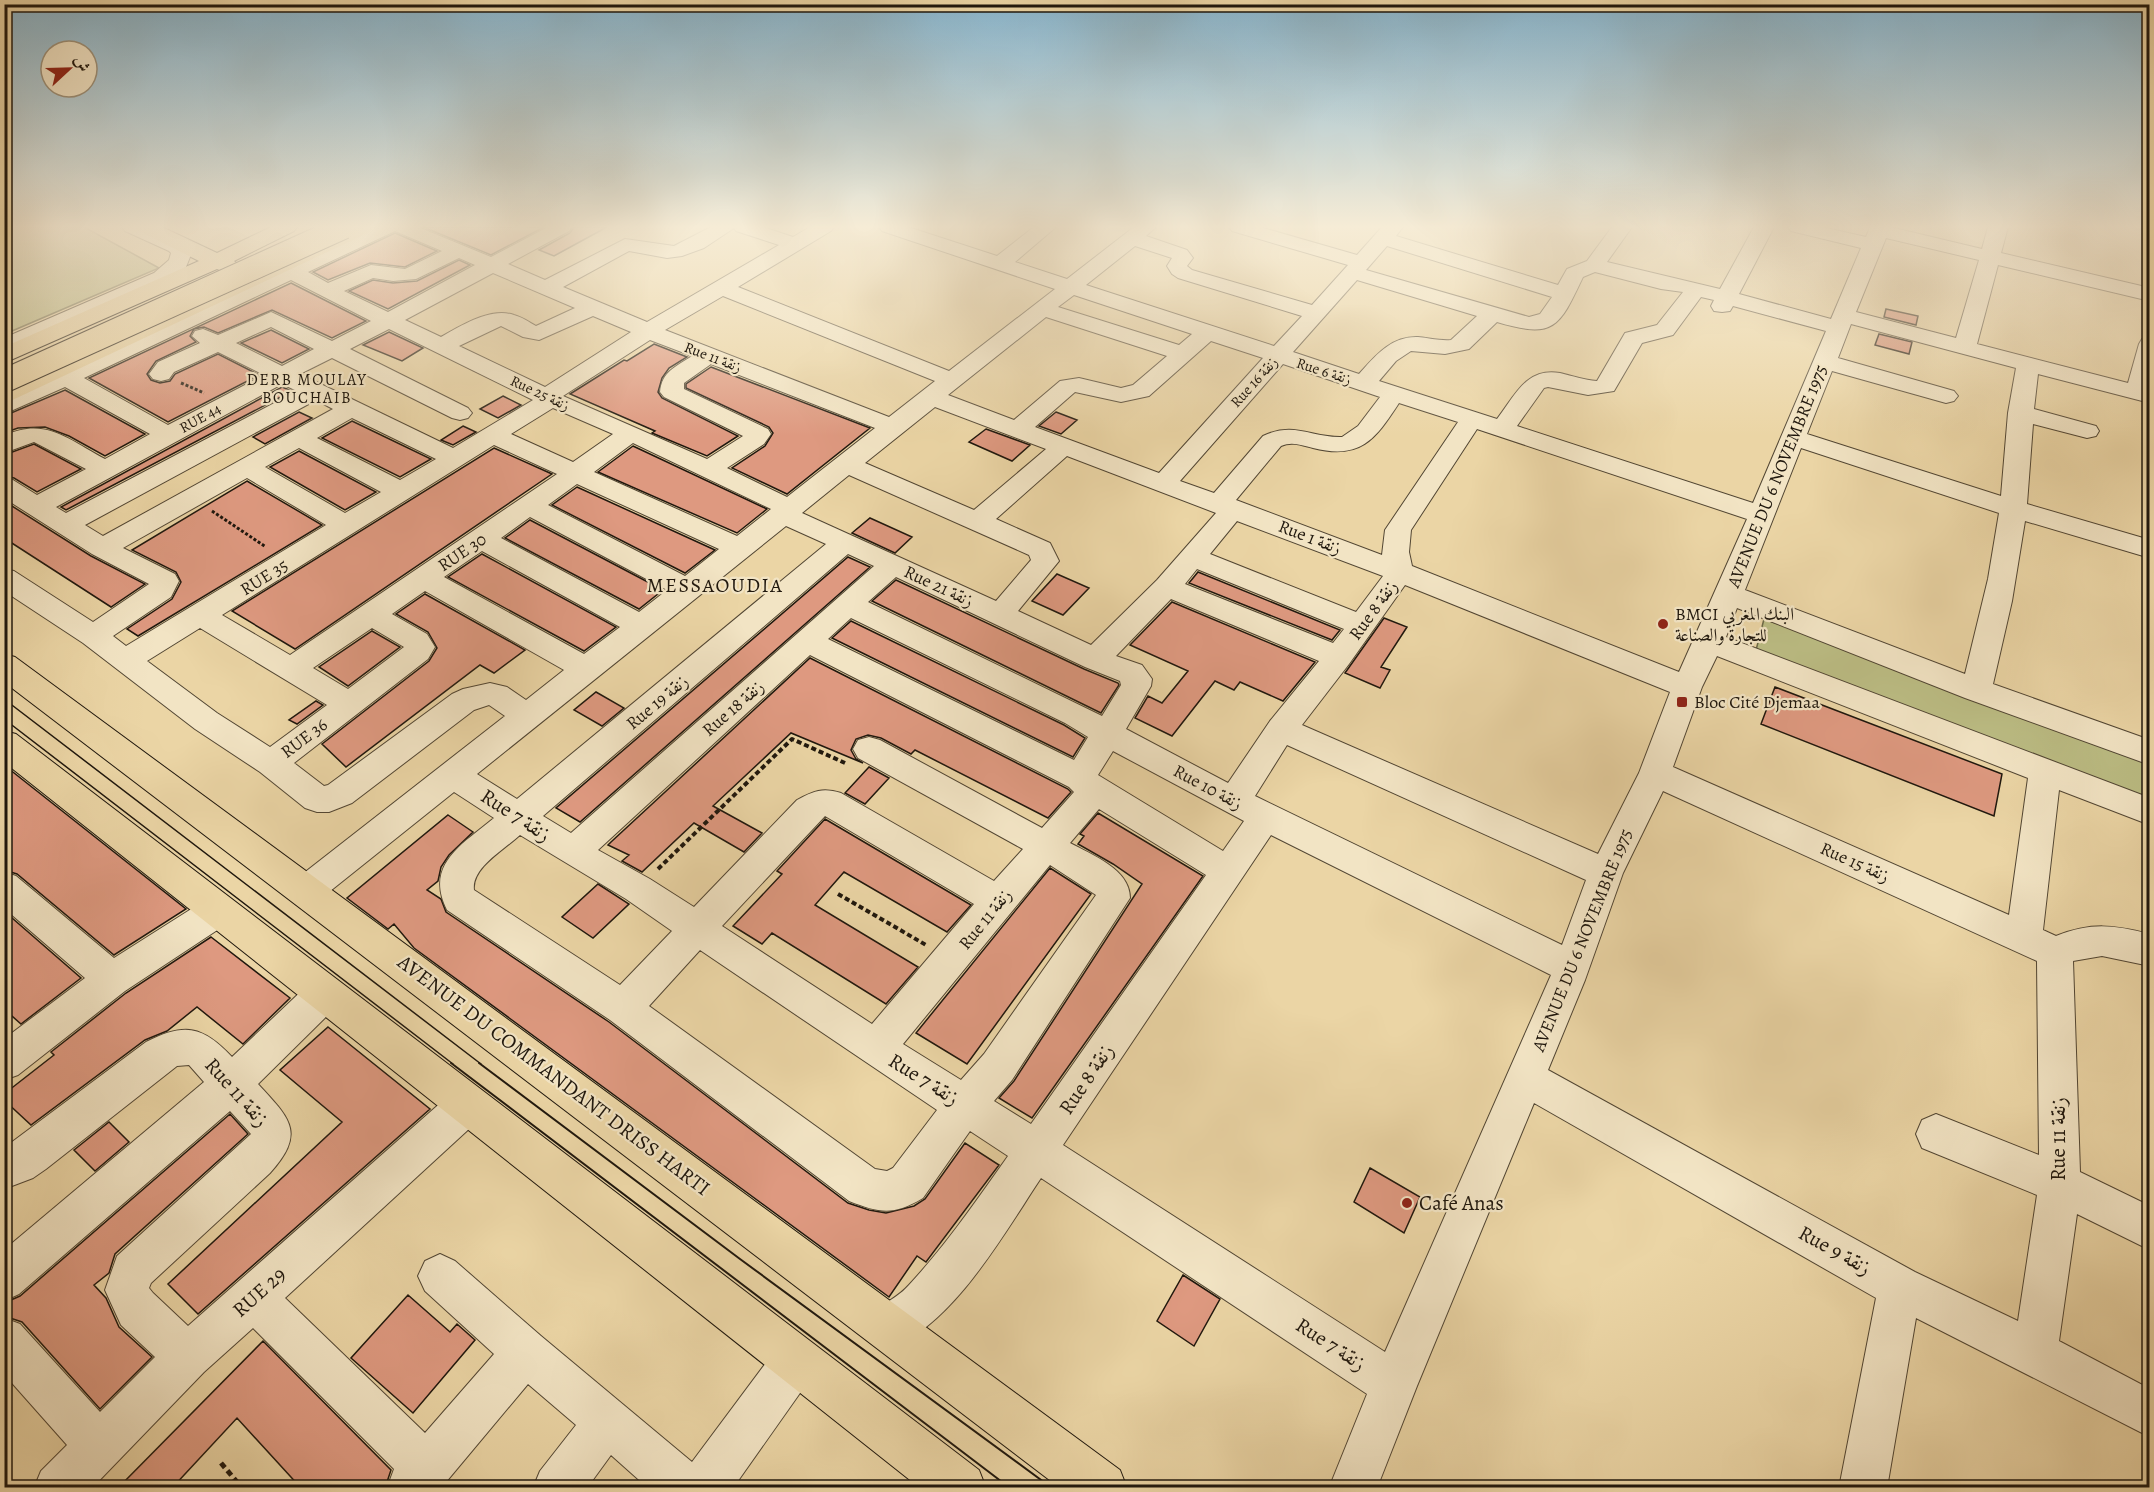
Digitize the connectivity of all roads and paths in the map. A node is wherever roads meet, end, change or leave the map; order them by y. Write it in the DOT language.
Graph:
graph roads {
  1 [pos="106,297"];
  2 [pos="116,297"];
  3 [pos="136,297"];
  4 [pos="156,297"];
  5 [pos="190,297"];
  6 [pos="225,297"];
  7 [pos="232,297"];
  8 [pos="338,297"];
  9 [pos="433,297"];
  10 [pos="566,297"];
  11 [pos="708,297"];
  12 [pos="744,297"];
  13 [pos="1058,297"];
  14 [pos="1099,297"];
  15 [pos="1261,297"];
  16 [pos="1330,297"];
  17 [pos="1444,297"];
  18 [pos="1563,297"];
  19 [pos="1691,297"];
  20 [pos="1706,297"];
  21 [pos="1728,297"];
  22 [pos="1851,297"];
  23 [pos="1979,297"];
  24 [pos="1725,302"];
  25 [pos="592,308"];
  26 [pos="1042,309"];
  27 [pos="1316,313"];
  28 [pos="1493,313"];
  29 [pos="388,321"];
  30 [pos="181,324"];
  31 [pos="648,332"];
  32 [pos="1207,333"];
  33 [pos="1835,336"];
  34 [pos="4,341"];
  35 [pos="218,343"];
  36 [pos="2150,344"];
  37 [pos="4,346"];
  38 [pos="442,346"];
  39 [pos="1965,347"];
  40 [pos="332,348"];
  41 [pos="1183,354"];
  42 [pos="709,355"];
  43 [pos="4,356"];
  44 [pos="1278,356"];
  45 [pos="2028,364"];
  46 [pos="4,365"];
  47 [pos="161,374"];
  48 [pos="280,375"];
  49 [pos="66,378"];
  50 [pos="952,380"];
  51 [pos="4,381"];
  52 [pos="1364,383"];
  53 [pos="315,391"];
  54 [pos="1394,393"];
  55 [pos="2143,394"];
  56 [pos="1946,396"];
  57 [pos="931,397"];
  58 [pos="4,398"];
  59 [pos="549,398"];
  60 [pos="226,403"];
  61 [pos="4,407"];
  62 [pos="352,408"];
  63 [pos="460,412"];
  64 [pos="2020,413"];
  65 [pos="1472,419"];
  66 [pos="893,427"];
  67 [pos="1018,429"];
  68 [pos="1502,429"];
  69 [pos="2087,431"];
  70 [pos="631,433"];
  71 [pos="169,435"];
  72 [pos="494,436"];
  73 [pos="1792,437"];
  74 [pos="299,438"];
  75 [pos="4,446"];
  76 [pos="1063,447"];
  77 [pos="456,459"];
  78 [pos="846,464"];
  79 [pos="247,467"];
  80 [pos="106,469"];
  81 [pos="709,469"];
  82 [pos="574,472"];
  83 [pos="1163,484"];
  84 [pos="4,486"];
  85 [pos="402,492"];
  86 [pos="192,497"];
  87 [pos="38,506"];
  88 [pos="529,506"];
  89 [pos="1227,506"];
  90 [pos="2013,509"];
  91 [pos="786,511"];
  92 [pos="1760,514"];
  93 [pos="978,520"];
  94 [pos="65,525"];
  95 [pos="347,526"];
  96 [pos="482,539"];
  97 [pos="845,542"];
  98 [pos="102,548"];
  99 [pos="740,548"];
  100 [pos="2150,549"];
  101 [pos="1193,557"];
  102 [pos="289,562"];
  103 [pos="893,564"];
  104 [pos="1400,572"];
  105 [pos="4,578"];
  106 [pos="423,578"];
  107 [pos="1167,586"];
  108 [pos="688,589"];
  109 [pos="1728,594"];
  110 [pos="847,604"];
  111 [pos="370,614"];
  112 [pos="999,614"];
  113 [pos="202,616"];
  114 [pos="1361,625"];
  115 [pos="641,626"];
  116 [pos="93,636"];
  117 [pos="809,642"];
  118 [pos="1708,642"];
  119 [pos="1339,657"];
  120 [pos="1095,659"];
  121 [pos="126,660"];
  122 [pos="4,665"];
  123 [pos="291,669"];
  124 [pos="587,669"];
  125 [pos="1687,687"];
  126 [pos="1976,690"];
  127 [pos="350,704"];
  128 [pos="526,717"];
  129 [pos="1281,729"];
  130 [pos="1107,734"];
  131 [pos="4,743"];
  132 [pos="2149,746"];
  133 [pos="861,758"];
  134 [pos="270,763"];
  135 [pos="1655,773"];
  136 [pos="2045,773"];
  137 [pos="453,775"];
  138 [pos="1087,784"];
  139 [pos="1250,809"];
  140 [pos="2150,812"];
  141 [pos="520,818"];
  142 [pos="1046,846"];
  143 [pos="573,852"];
  144 [pos="1228,871"];
  145 [pos="1606,873"];
  146 [pos="4,886"];
  147 [pos="638,889"];
  148 [pos="307,890"];
  149 [pos="838,894"];
  150 [pos="998,901"];
  151 [pos="219,910"];
  152 [pos="698,929"];
  153 [pos="2053,944"];
  154 [pos="2150,950"];
  155 [pos="951,959"];
  156 [pos="1571,967"];
  157 [pos="112,979"];
  158 [pos="325,993"];
  159 [pos="623,1008"];
  160 [pos="876,1048"];
  161 [pos="7,1057"];
  162 [pos="1526,1078"];
  163 [pos="231,1084"];
  164 [pos="468,1104"];
  165 [pos="965,1105"];
  166 [pos="1936,1134"];
  167 [pos="1037,1151"];
  168 [pos="4,1169"];
  169 [pos="2060,1184"];
  170 [pos="2150,1229"];
  171 [pos="440,1276"];
  172 [pos="4,1279"];
  173 [pos="1900,1287"];
  174 [pos="253,1297"];
  175 [pos="890,1327"];
  176 [pos="4,1340"];
  177 [pos="525,1352"];
  178 [pos="2035,1353"];
  179 [pos="188,1356"];
  180 [pos="796,1359"];
  181 [pos="1394,1385"];
  182 [pos="2150,1414"];
  183 [pos="608,1421"];
  184 [pos="99,1446"];
  185 [pos="221,1463"];
  186 [pos="418,1479"];
  187 [pos="58,1488"];
  188 [pos="242,1488"];
  189 [pos="557,1488"];
  190 [pos="686,1488"];
  191 [pos="704,1488"];
  192 [pos="961,1488"];
  193 [pos="1102,1488"];
  194 [pos="1353,1488"];
  195 [pos="1863,1488"];
  1 -- 34 [label="street"];
  2 -- 37 [label="street"];
  3 -- 43 [label="main road"];
  4 -- 46 [label="main road"];
  5 -- 51 [label="main road, bridge"];
  6 -- 58 [label="main road"];
  7 -- 30 [label="street"];
  8 -- 29 [label="street, Rue 25 زنقة"];
  9 -- 29 [label="street, RUE 44"];
  10 -- 25 [label="street, Rue 11 زنقة"];
  11 -- 31 [label="street"];
  12 -- 50 [label="street"];
  13 -- 26 [label="street"];
  14 -- 32 [label="street, Rue 6 زنقة"];
  15 -- 27 [label="street"];
  16 -- 27 [label="street, Rue 16 زنقة"];
  17 -- 28 [label="street"];
  18 -- 28 [label="street"];
  19 -- 68 [label="street"];
  20 -- 24 [label="street"];
  21 -- 24 [label="street"];
  22 -- 33 [label="street, AVENUE DU 6 NOVEMBRE 1975"];
  23 -- 39 [label="street"];
  24 -- 33 [label="street"];
  25 -- 31 [label="street, Rue 11 زنقة"];
  25 -- 38 [label="street"];
  26 -- 41 [label="street"];
  26 -- 50 [label="street"];
  27 -- 44 [label="street, Rue 16 زنقة"];
  28 -- 52 [label="street"];
  29 -- 38 [label="street, Rue 25 زنقة"];
  29 -- 40 [label="street, RUE 44"];
  30 -- 35 [label="street"];
  30 -- 49 [label="street"];
  31 -- 42 [label="street, Rue 11 زنقة"];
  31 -- 59 [label="street"];
  32 -- 41 [label="street"];
  32 -- 44 [label="street, Rue 6 زنقة"];
  33 -- 39 [label="street"];
  33 -- 56 [label="street"];
  33 -- 73 [label="street, AVENUE DU 6 NOVEMBRE 1975"];
  35 -- 40 [label="street"];
  35 -- 47 [label="street"];
  35 -- 48 [label="street"];
  36 -- 55 [label="street"];
  38 -- 59 [label="street, Rue 25 زنقة"];
  39 -- 45 [label="street"];
  40 -- 48 [label="street, RUE 44"];
  40 -- 63 [label="street"];
  41 -- 67 [label="street"];
  42 -- 66 [label="street, Rue 11 زنقة"];
  42 -- 81 [label="street"];
  44 -- 52 [label="street, Rue 6 زنقة"];
  44 -- 83 [label="street, Rue 16 زنقة"];
  45 -- 55 [label="street"];
  45 -- 64 [label="street"];
  47 -- 60 [label="path"];
  48 -- 53 [label="street"];
  48 -- 60 [label="street, RUE 44"];
  49 -- 61 [label="street"];
  49 -- 71 [label="street"];
  50 -- 57 [label="street"];
  52 -- 54 [label="street, Rue 6 زنقة"];
  53 -- 62 [label="street"];
  53 -- 94 [label="street"];
  54 -- 65 [label="street, Rue 6 زنقة"];
  54 -- 89 [label="street"];
  57 -- 66 [label="street"];
  57 -- 67 [label="street, Rue 1 زنقة"];
  59 -- 70 [label="street, Rue 25 زنقة"];
  59 -- 72 [label="street, RUE 35"];
  60 -- 71 [label="street, RUE 44"];
  62 -- 74 [label="street"];
  62 -- 77 [label="street"];
  64 -- 69 [label="street"];
  64 -- 90 [label="street"];
  65 -- 68 [label="street, Rue 6 زنقة"];
  65 -- 104 [label="street, Rue 8 زنقة"];
  66 -- 78 [label="street"];
  67 -- 76 [label="street, Rue 1 زنقة"];
  68 -- 92 [label="street, Rue 6 زنقة"];
  70 -- 81 [label="street, Rue 25 زنقة"];
  70 -- 82 [label="street, RUE 30"];
  71 -- 80 [label="street, RUE 44"];
  72 -- 77 [label="street, RUE 35"];
  72 -- 82 [label="street"];
  73 -- 90 [label="street"];
  73 -- 92 [label="street, AVENUE DU 6 NOVEMBRE 1975"];
  74 -- 79 [label="street"];
  74 -- 85 [label="street"];
  75 -- 80 [label="street"];
  76 -- 83 [label="street, Rue 1 زنقة"];
  76 -- 93 [label="street"];
  77 -- 85 [label="street, RUE 35"];
  78 -- 91 [label="street"];
  78 -- 93 [label="street"];
  79 -- 86 [label="street"];
  79 -- 95 [label="street"];
  80 -- 87 [label="street, RUE 44"];
  81 -- 91 [label="street, Rue 25 زنقة"];
  82 -- 88 [label="street, RUE 30"];
  82 -- 99 [label="street"];
  83 -- 89 [label="street, Rue 1 زنقة"];
  84 -- 87 [label="street"];
  85 -- 95 [label="street, RUE 35"];
  86 -- 98 [label="street"];
  86 -- 102 [label="path"];
  87 -- 94 [label="street"];
  88 -- 96 [label="street, RUE 30"];
  88 -- 108 [label="street"];
  89 -- 101 [label="street"];
  89 -- 104 [label="street, Rue 1 زنقة"];
  90 -- 100 [label="street"];
  90 -- 126 [label="street"];
  91 -- 97 [label="street, Rue 21 زنقة"];
  91 -- 99 [label="street"];
  92 -- 109 [label="street, AVENUE DU 6 NOVEMBRE 1975"];
  93 -- 112 [label="street"];
  94 -- 98 [label="street"];
  95 -- 102 [label="street, RUE 35"];
  96 -- 106 [label="street, RUE 30"];
  96 -- 115 [label="street"];
  97 -- 103 [label="street, Rue 21 زنقة"];
  97 -- 141 [label="street, Rue 19 زنقة"];
  98 -- 116 [label="street"];
  99 -- 108 [label="street"];
  101 -- 107 [label="street"];
  101 -- 114 [label="street"];
  102 -- 113 [label="street, RUE 35"];
  103 -- 110 [label="street, Rue 18 زنقة"];
  103 -- 112 [label="street, Rue 21 زنقة"];
  104 -- 114 [label="street, Rue 8 زنقة"];
  104 -- 125 [label="street, Rue 1 زنقة"];
  105 -- 116 [label="street"];
  106 -- 111 [label="street, RUE 30"];
  106 -- 124 [label="street"];
  107 -- 119 [label="street"];
  107 -- 120 [label="street"];
  108 -- 115 [label="street"];
  109 -- 118 [label="street, AVENUE DU 6 NOVEMBRE 1975"];
  109 -- 126 [label="street"];
  110 -- 117 [label="street, Rue 18 زنقة"];
  110 -- 130 [label="street, Rue 10 زنقة"];
  111 -- 123 [label="street, RUE 30"];
  111 -- 127 [label="street, RUE 36"];
  112 -- 120 [label="street, Rue 21 زنقة"];
  113 -- 121 [label="street, RUE 35"];
  113 -- 123 [label="street"];
  114 -- 119 [label="street, Rue 8 زنقة"];
  115 -- 124 [label="street"];
  116 -- 121 [label="street"];
  117 -- 138 [label="street"];
  117 -- 143 [label="street, Rue 18 زنقة"];
  118 -- 125 [label="street, AVENUE DU 6 NOVEMBRE 1975"];
  118 -- 136 [label="street"];
  119 -- 129 [label="street, Rue 8 زنقة"];
  120 -- 130 [label="street, Rue 21 زنقة"];
  121 -- 134 [label="street"];
  122 -- 148 [label="main road, AVENUE DU COMMANDANT DRISS HARTI"];
  123 -- 127 [label="street"];
  124 -- 128 [label="street"];
  125 -- 135 [label="street, AVENUE DU 6 NOVEMBRE 1975"];
  126 -- 132 [label="street"];
  127 -- 134 [label="street, RUE 36"];
  128 -- 134 [label="street, RUE 36"];
  128 -- 137 [label="street"];
  129 -- 139 [label="street, Rue 8 زنقة"];
  129 -- 145 [label="street"];
  130 -- 138 [label="street, Rue 11 زنقة"];
  130 -- 139 [label="street, Rue 10 زنقة"];
  131 -- 151 [label="main road"];
  133 -- 142 [label="street"];
  133 -- 147 [label="path"];
  135 -- 145 [label="street, AVENUE DU 6 NOVEMBRE 1975"];
  135 -- 153 [label="street, Rue 15 زنقة"];
  136 -- 140 [label="street"];
  136 -- 153 [label="street, Rue 11 زنقة"];
  137 -- 141 [label="street, Rue 7 زنقة"];
  137 -- 148 [label="street"];
  138 -- 142 [label="street, Rue 11 زنقة"];
  138 -- 144 [label="street"];
  139 -- 144 [label="street, Rue 8 زنقة"];
  139 -- 156 [label="street, Rue 10 زنقة"];
  141 -- 143 [label="street, Rue 7 زنقة"];
  141 -- 159 [label="street, Rue 19 زنقة"];
  142 -- 150 [label="street, Rue 11 زنقة"];
  142 -- 165 [label="street"];
  143 -- 147 [label="street, Rue 7 زنقة"];
  144 -- 167 [label="street, Rue 8 زنقة"];
  145 -- 156 [label="street, AVENUE DU 6 NOVEMBRE 1975"];
  146 -- 157 [label="street"];
  147 -- 152 [label="street, Rue 7 زنقة"];
  148 -- 175 [label="main road, AVENUE DU COMMANDANT DRISS HARTI"];
  149 -- 155 [label="path"];
  150 -- 152 [label="street"];
  150 -- 155 [label="street, Rue 11 زنقة"];
  151 -- 157 [label="street"];
  151 -- 158 [label="main road"];
  152 -- 159 [label="street"];
  152 -- 160 [label="street, Rue 7 زنقة"];
  153 -- 154 [label="street, Rue 15 زنقة"];
  153 -- 169 [label="street, Rue 11 زنقة"];
  155 -- 160 [label="street, Rue 11 زنقة"];
  156 -- 162 [label="street, AVENUE DU 6 NOVEMBRE 1975"];
  157 -- 161 [label="street"];
  158 -- 163 [label="street"];
  158 -- 164 [label="main road"];
  159 -- 165 [label="street"];
  160 -- 165 [label="street, Rue 7 زنقة"];
  162 -- 173 [label="street, Rue 9 زنقة"];
  162 -- 181 [label="street, AVENUE DU 6 NOVEMBRE 1975"];
  163 -- 168 [label="street, Rue 11 زنقة"];
  163 -- 172 [label="street"];
  163 -- 179 [label="street, Rue 11 زنقة"];
  164 -- 174 [label="street, RUE 29"];
  164 -- 180 [label="main road"];
  165 -- 167 [label="street, Rue 7 زنقة"];
  166 -- 169 [label="street"];
  167 -- 175 [label="street, Rue 8 زنقة"];
  167 -- 181 [label="street, Rue 7 زنقة"];
  169 -- 170 [label="street"];
  169 -- 178 [label="street, Rue 11 زنقة"];
  171 -- 177 [label="street"];
  173 -- 178 [label="street, Rue 9 زنقة"];
  173 -- 195 [label="street"];
  174 -- 179 [label="street, RUE 29"];
  174 -- 186 [label="street"];
  175 -- 193 [label="main road, AVENUE DU COMMANDANT DRISS HARTI"];
  176 -- 184 [label="street"];
  177 -- 183 [label="street"];
  177 -- 186 [label="street"];
  178 -- 182 [label="street, Rue 9 زنقة"];
  179 -- 184 [label="street, RUE 29"];
  180 -- 191 [label="street"];
  180 -- 192 [label="main road"];
  181 -- 194 [label="street, AVENUE DU 6 NOVEMBRE 1975"];
  183 -- 189 [label="street"];
  183 -- 190 [label="street"];
  184 -- 187 [label="street, RUE 29"];
  185 -- 188 [label="path"];
}
